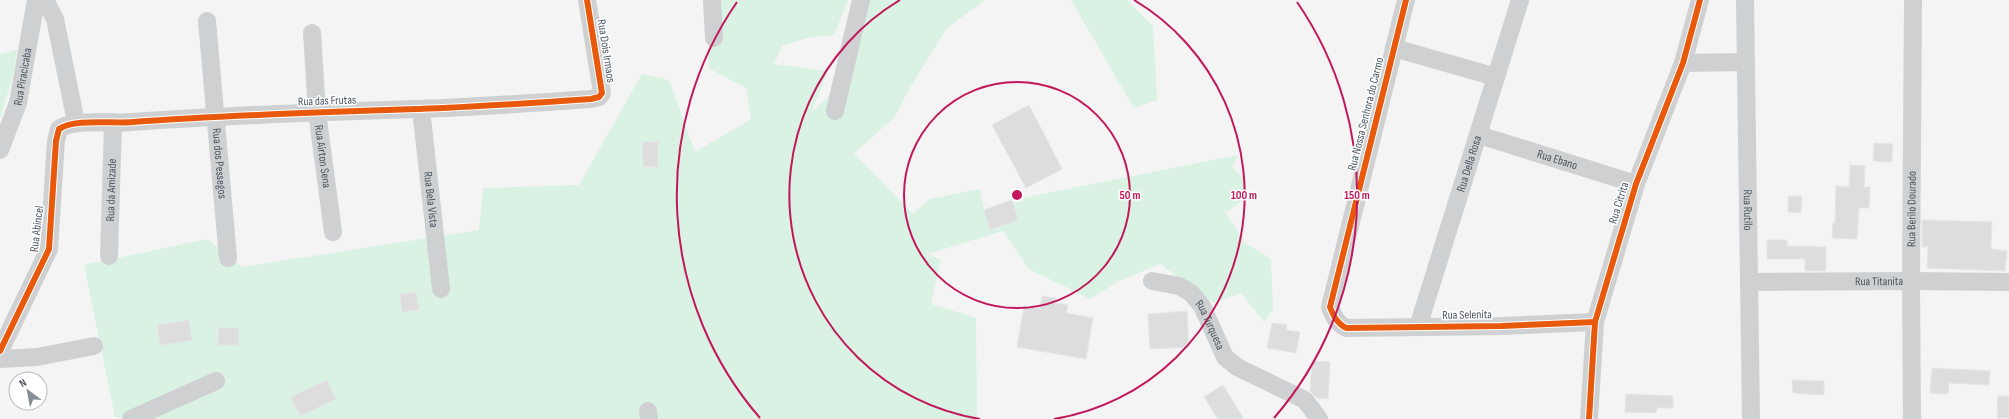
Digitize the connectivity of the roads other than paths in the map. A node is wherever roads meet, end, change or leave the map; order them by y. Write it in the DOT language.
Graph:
graph roads {
  1 [pos="36,0"];
  2 [pos="45,0"];
  3 [pos="587,0"];
  4 [pos="712,0"];
  5 [pos="861,0"];
  6 [pos="1406,0"];
  7 [pos="1520,0"];
  8 [pos="1700,0"];
  9 [pos="1745,0"];
  10 [pos="1913,0"];
  11 [pos="206,21"];
  12 [pos="312,33"];
  13 [pos="714,38"];
  14 [pos="1394,48"];
  15 [pos="1746,62"];
  16 [pos="1683,63"];
  17 [pos="1496,77"];
  18 [pos="591,99"];
  19 [pos="421,109"];
  20 [pos="836,111"];
  21 [pos="317,112"];
  22 [pos="214,116"];
  23 [pos="70,124"];
  24 [pos="113,124"];
  25 [pos="1479,135"];
  26 [pos="0,150"];
  27 [pos="1636,184"];
  28 [pos="333,232"];
  29 [pos="109,256"];
  30 [pos="228,258"];
  31 [pos="1152,281"];
  32 [pos="1911,281"];
  33 [pos="1750,282"];
  34 [pos="2009,282"];
  35 [pos="441,289"];
  36 [pos="1596,322"];
  37 [pos="1339,324"];
  38 [pos="1418,327"];
  39 [pos="94,346"];
  40 [pos="0,351"];
  41 [pos="0,359"];
  42 [pos="216,381"];
  43 [pos="132,419"];
  44 [pos="1319,419"];
  45 [pos="1589,419"];
  46 [pos="1751,419"];
  47 [pos="1912,419"];
  1 -- 26 [label="street, Rua Piracicaba"];
  2 -- 23 [label="street"];
  3 -- 18 [label="street, Rua Dois Irmaos"];
  4 -- 13 [label="street"];
  5 -- 20 [label="street"];
  6 -- 14 [label="street, Rua Nossa Senhora do Carmo"];
  7 -- 17 [label="street, Rua Della Rosa"];
  8 -- 16 [label="street, Rua Citrita"];
  9 -- 15 [label="street, Rua Rutilo"];
  10 -- 32 [label="street, Rua Berilo Dourado"];
  11 -- 22 [label="street, Rua dos Pessegos"];
  12 -- 21 [label="street, Rua Airton Sena"];
  14 -- 17 [label="street, Rua Nossa Senhora do Carmo"];
  14 -- 37 [label="street, Rua Nossa Senhora do Carmo"];
  15 -- 16 [label="street"];
  15 -- 33 [label="street, Rua Rutilo"];
  16 -- 27 [label="street, Rua Citrita"];
  17 -- 25 [label="street, Rua Della Rosa"];
  18 -- 19 [label="street, Rua das Frutas"];
  19 -- 21 [label="street, Rua das Frutas"];
  19 -- 35 [label="street, Rua Bela Vista"];
  21 -- 22 [label="street, Rua das Frutas"];
  21 -- 28 [label="street, Rua Airton Sena"];
  22 -- 24 [label="street, Rua das Frutas"];
  22 -- 30 [label="street, Rua dos Pessegos"];
  23 -- 24 [label="street, Rua das Frutas"];
  23 -- 40 [label="street, Rua Abincel"];
  24 -- 29 [label="street, Rua da Amizade"];
  25 -- 27 [label="street, Rua Ebano"];
  25 -- 38 [label="street, Rua Della Rosa"];
  27 -- 36 [label="street, Rua Citrita"];
  31 -- 44 [label="street, Rua Turquesa"];
  32 -- 33 [label="street, Rua Titanita"];
  32 -- 34 [label="street, Rua Titanita"];
  32 -- 47 [label="street, Rua Berilo Dourado"];
  33 -- 46 [label="street, Rua Rutilo"];
  36 -- 38 [label="street, Rua Selenita"];
  36 -- 45 [label="street, Rua Citrita"];
  37 -- 38 [label="street, Rua Selenita"];
  39 -- 41 [label="street"];
  42 -- 43 [label="street"];
}
